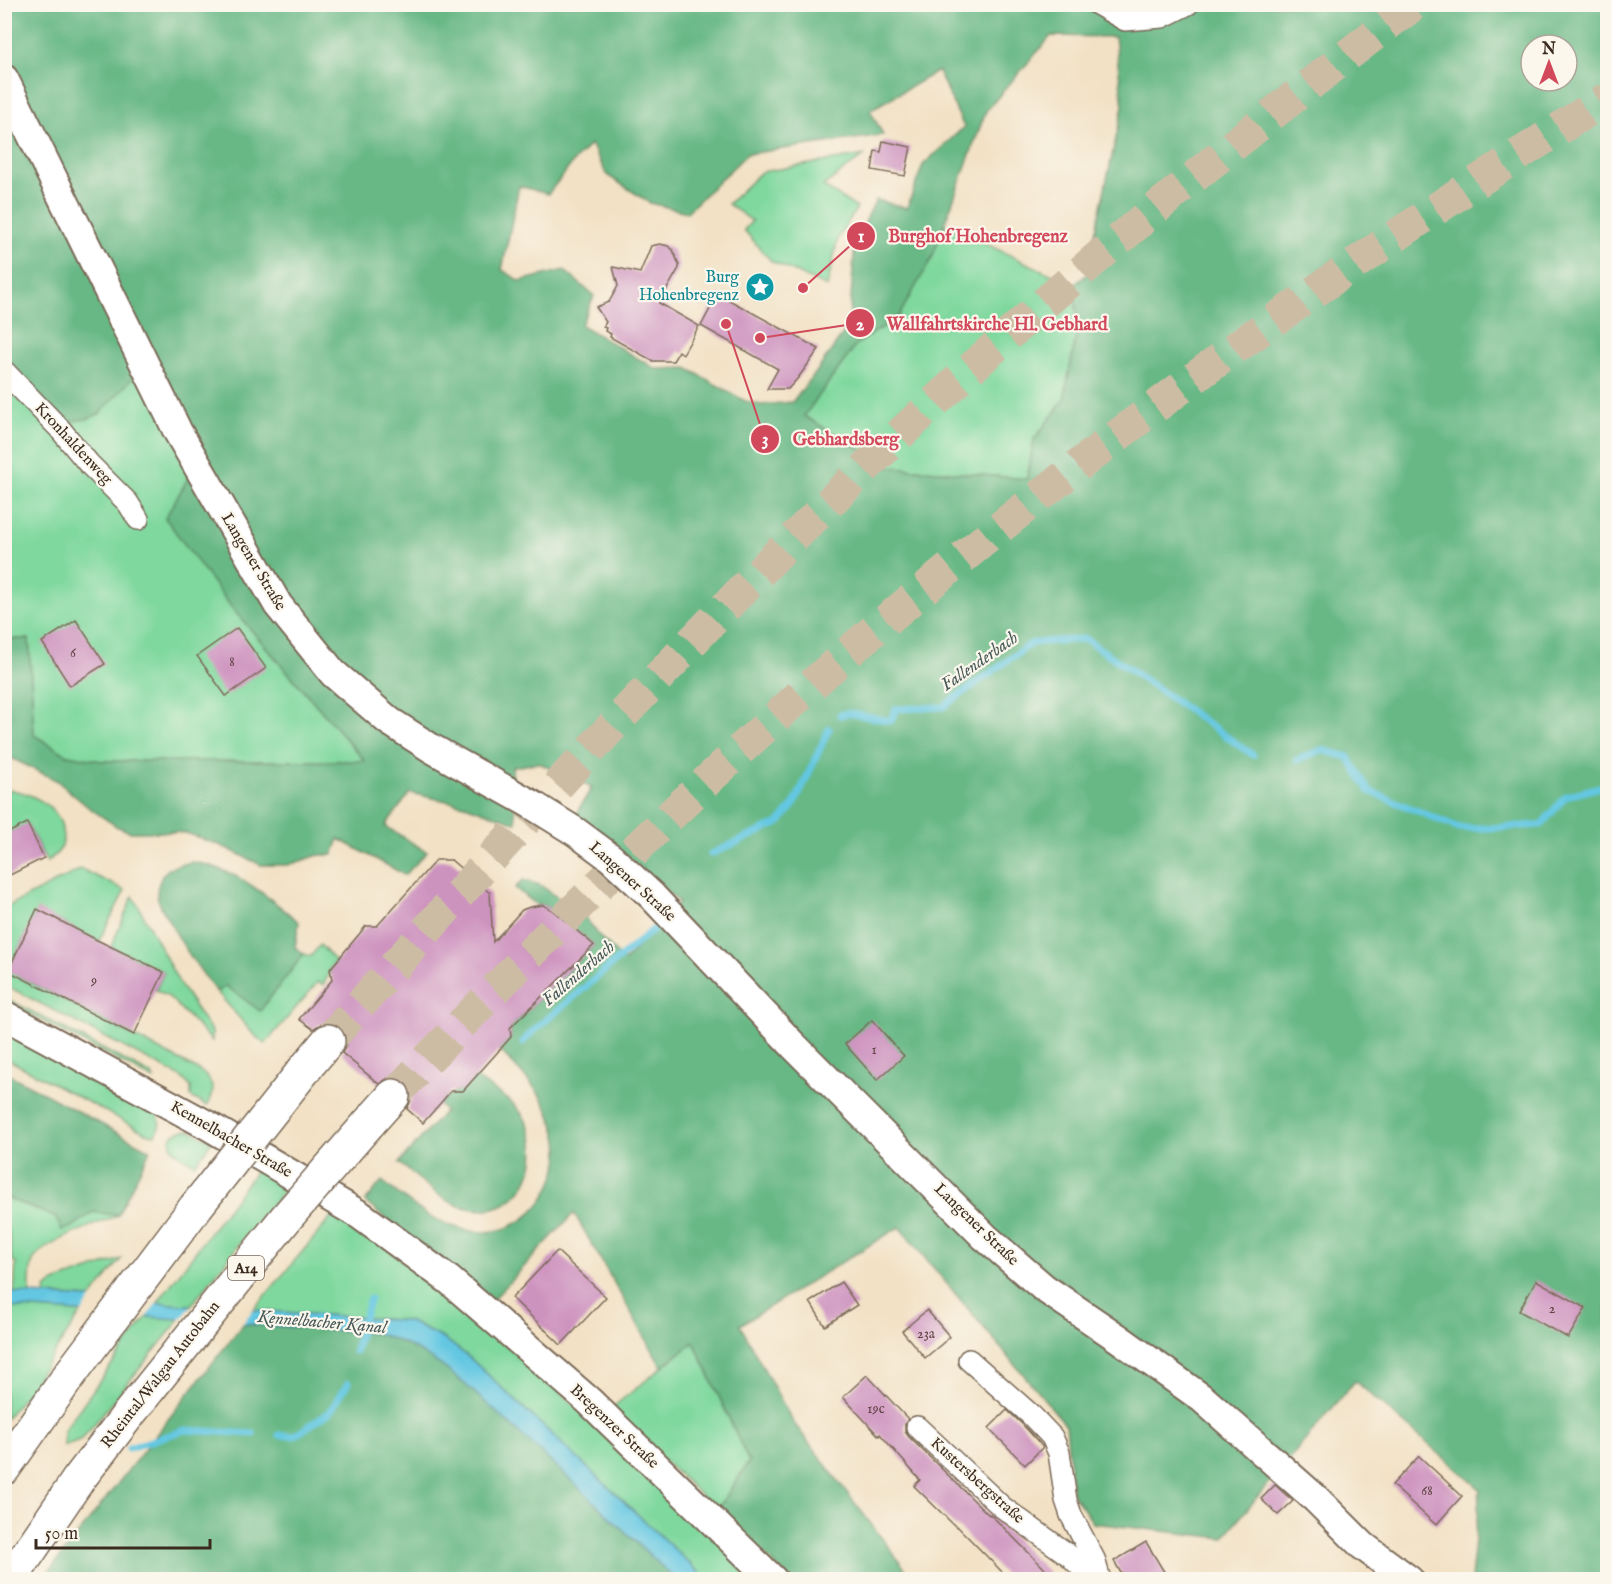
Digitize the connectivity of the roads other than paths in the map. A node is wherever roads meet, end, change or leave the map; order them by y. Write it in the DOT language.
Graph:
graph roads {
  1 [pos="1097,4"];
  2 [pos="1188,4"];
  3 [pos="4,80"];
  4 [pos="4,371"];
  5 [pos="138,519"];
  6 [pos="4,1015"];
  7 [pos="328,1041"];
  8 [pos="393,1096"];
  9 [pos="449,1280"];
  10 [pos="969,1360"];
  11 [pos="917,1427"];
  12 [pos="4,1468"];
  13 [pos="10,1580"];
  14 [pos="773,1580"];
  15 [pos="1094,1580"];
  16 [pos="1100,1580"];
  17 [pos="1409,1580"];
  1 -- 2 [label="street"];
  3 -- 17 [label="main road, Langener Straße, bridge"];
  4 -- 5 [label="street, Kronhaldenweg"];
  6 -- 9 [label="main road, Kennelbacher Straße"];
  7 -- 12 [label="highway, bridge"];
  8 -- 13 [label="highway, Rheintal/Walgau Autobahn / A14, bridge"];
  9 -- 14 [label="main road, Bregenzer Straße"];
  10 -- 16 [label="street"];
  11 -- 15 [label="street, Kustersbergstraße"];
}
